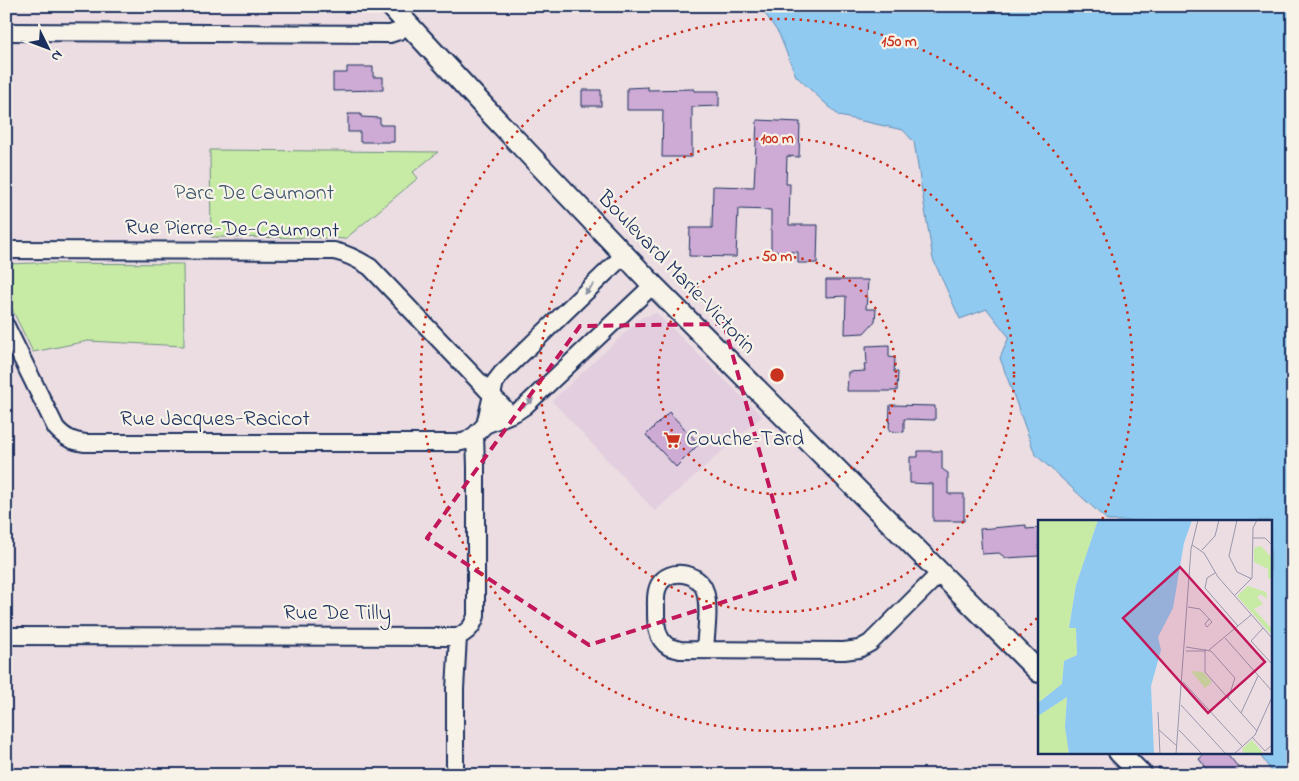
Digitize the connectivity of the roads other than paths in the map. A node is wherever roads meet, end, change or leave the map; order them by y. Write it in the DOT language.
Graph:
graph roads {
  1 [pos="392,6"];
  2 [pos="408,24"];
  3 [pos="6,32"];
  4 [pos="6,250"];
  5 [pos="624,255"];
  6 [pos="653,285"];
  7 [pos="6,326"];
  8 [pos="492,396"];
  9 [pos="510,414"];
  10 [pos="480,430"];
  11 [pos="940,573"];
  12 [pos="6,636"];
  13 [pos="458,637"];
  14 [pos="705,650"];
  15 [pos="1038,671"];
  16 [pos="1121,754"];
  17 [pos="455,775"];
  18 [pos="1142,775"];
  1 -- 2 [label="street, Boulevard Marie-Victorin"];
  2 -- 3 [label="street"];
  2 -- 5 [label="street, Boulevard Marie-Victorin"];
  4 -- 8 [label="street, Rue Pierre-De-Caumont"];
  5 -- 6 [label="street, Boulevard Marie-Victorin"];
  5 -- 8 [label="street, one-way"];
  9 -- 6 [label="street, Rue Jacques-Racicot, one-way"];
  6 -- 11 [label="street, Boulevard Marie-Victorin"];
  7 -- 10 [label="street, Rue Jacques-Racicot"];
  8 -- 9 [label="street, Rue Pierre-De-Caumont"];
  8 -- 10 [label="street"];
  9 -- 10 [label="street, Rue Jacques-Racicot"];
  10 -- 13 [label="street"];
  11 -- 14 [label="street"];
  11 -- 15 [label="street, Boulevard Marie-Victorin"];
  12 -- 13 [label="street, Rue De Tilly"];
  13 -- 17 [label="street"];
  14 -- 14 [label="street"];
  16 -- 18 [label="street"];
}
